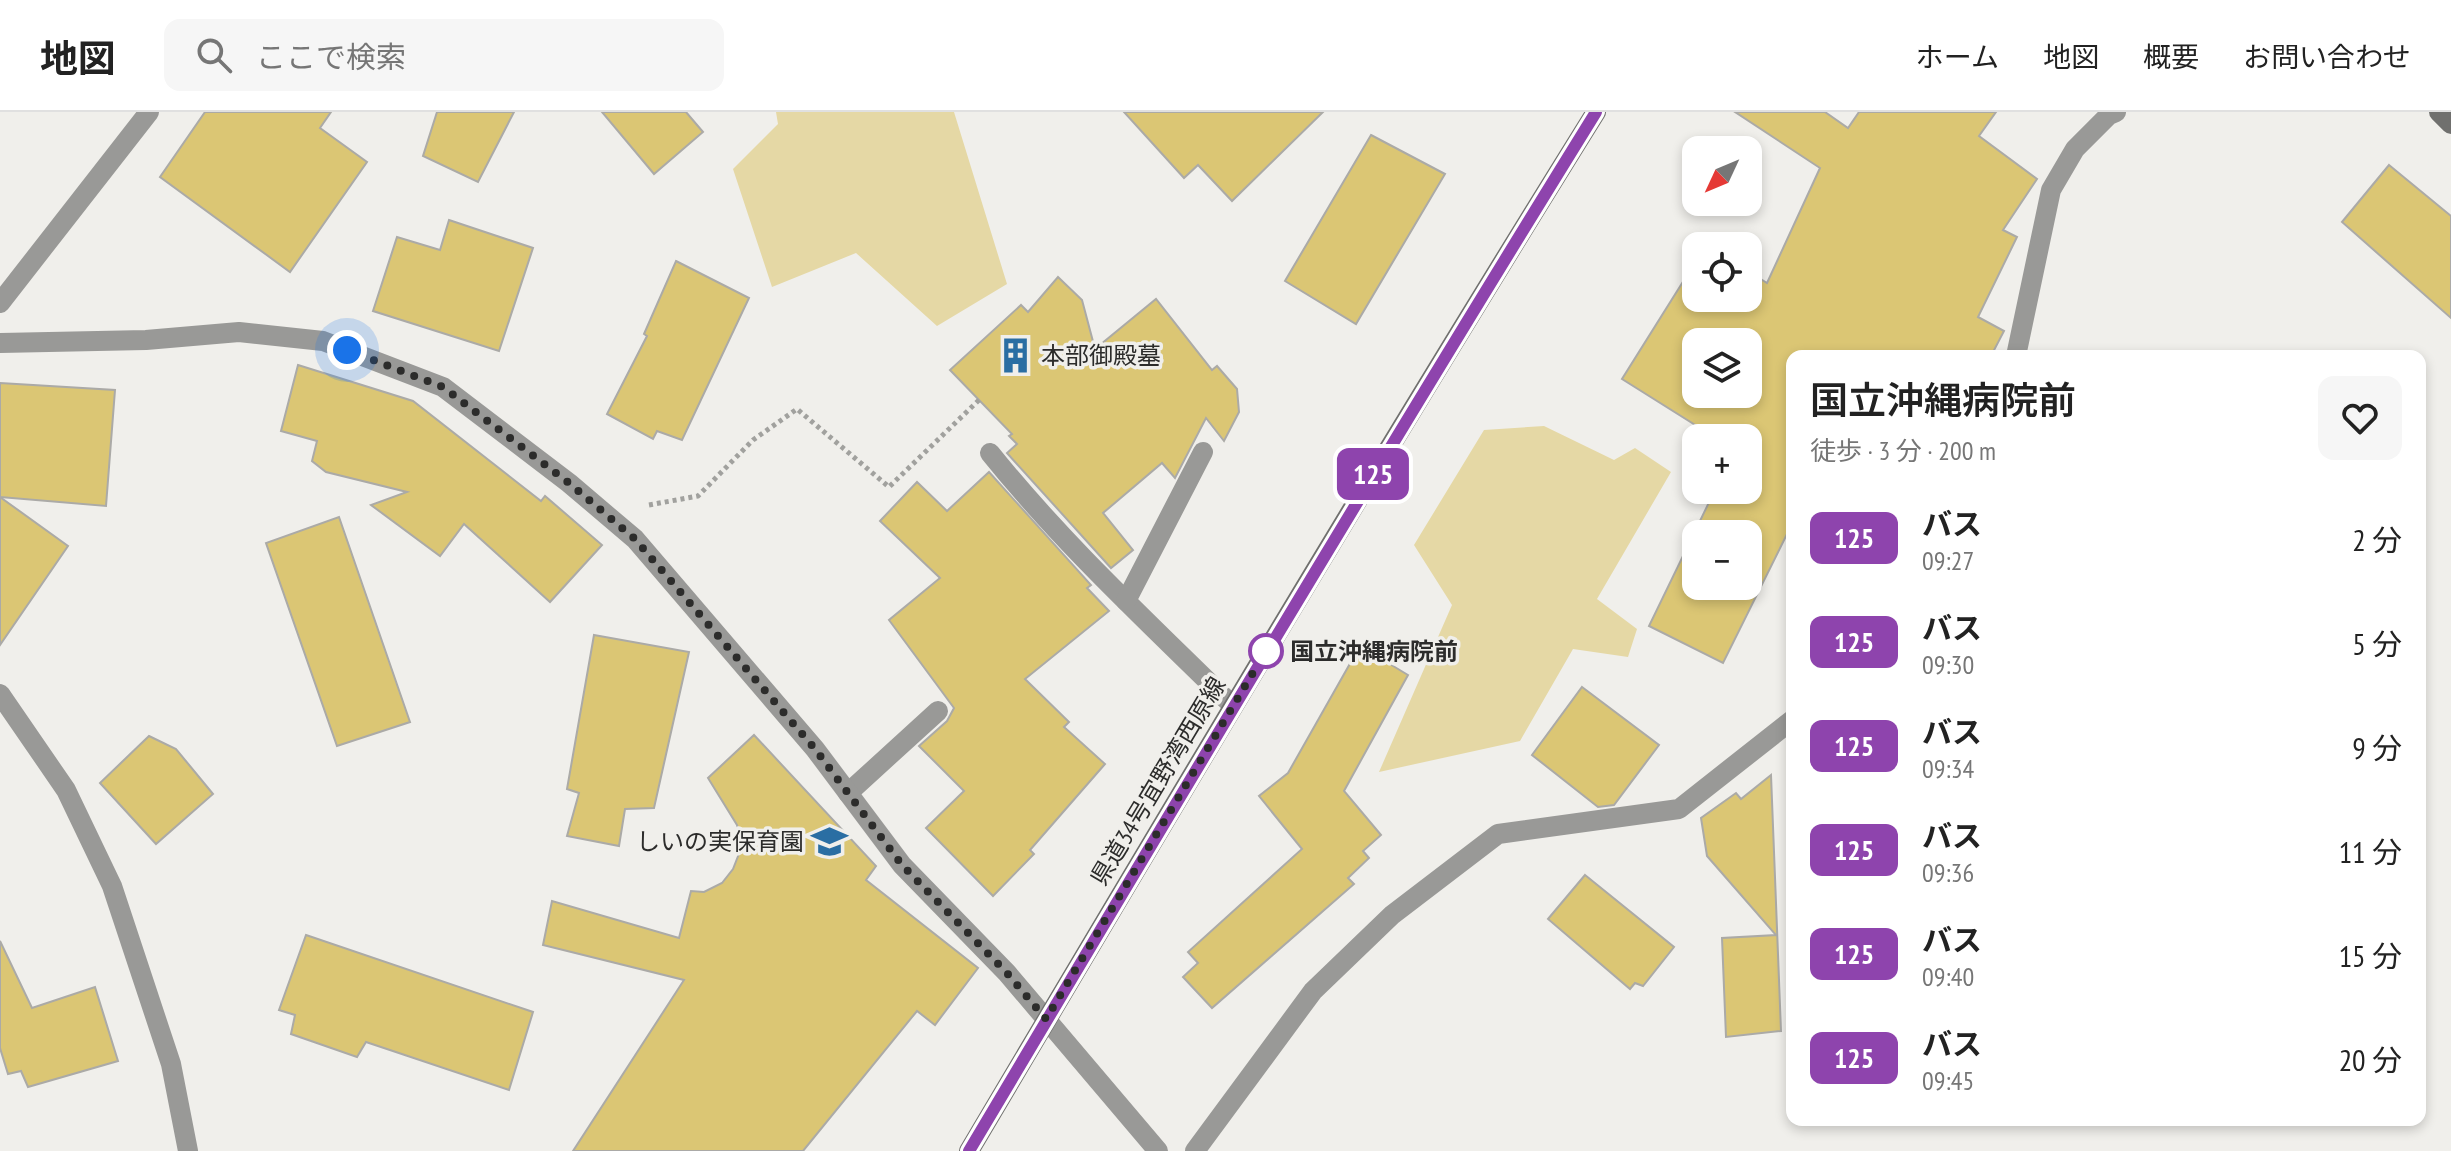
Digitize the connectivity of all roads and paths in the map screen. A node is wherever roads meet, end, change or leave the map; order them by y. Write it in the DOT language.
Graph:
graph roads {
  1 [pos="149,112"];
  2 [pos="1596,112"];
  3 [pos="2116,112"];
  4 [pos="2439,112"];
  5 [pos="2451,124"];
  6 [pos="0,303"];
  7 [pos="0,343"];
  8 [pos="2017,350"];
  9 [pos="979,400"];
  10 [pos="1203,452"];
  11 [pos="990,453"];
  12 [pos="604,513"];
  13 [pos="1126,601"];
  14 [pos="0,694"];
  15 [pos="1233,706"];
  16 [pos="938,711"];
  17 [pos="1786,725"];
  18 [pos="848,793"];
  19 [pos="1046,1019"];
  20 [pos="188,1151"];
  21 [pos="969,1151"];
  22 [pos="1158,1151"];
  23 [pos="1195,1151"];
  1 -- 6 [label="street"];
  2 -- 15 [label="main road, 県道34号宜野湾西原線"];
  3 -- 8 [label="street"];
  4 -- 5 [label="main road"];
  7 -- 12 [label="street"];
  9 -- 12 [label="path"];
  10 -- 13 [label="street"];
  11 -- 13 [label="street"];
  12 -- 18 [label="street"];
  13 -- 15 [label="street"];
  14 -- 20 [label="street"];
  15 -- 19 [label="main road, 県道34号宜野湾西原線"];
  16 -- 18 [label="street"];
  17 -- 23 [label="street"];
  18 -- 19 [label="street"];
  19 -- 21 [label="main road, 県道34号宜野湾西原線"];
  19 -- 22 [label="street"];
}
